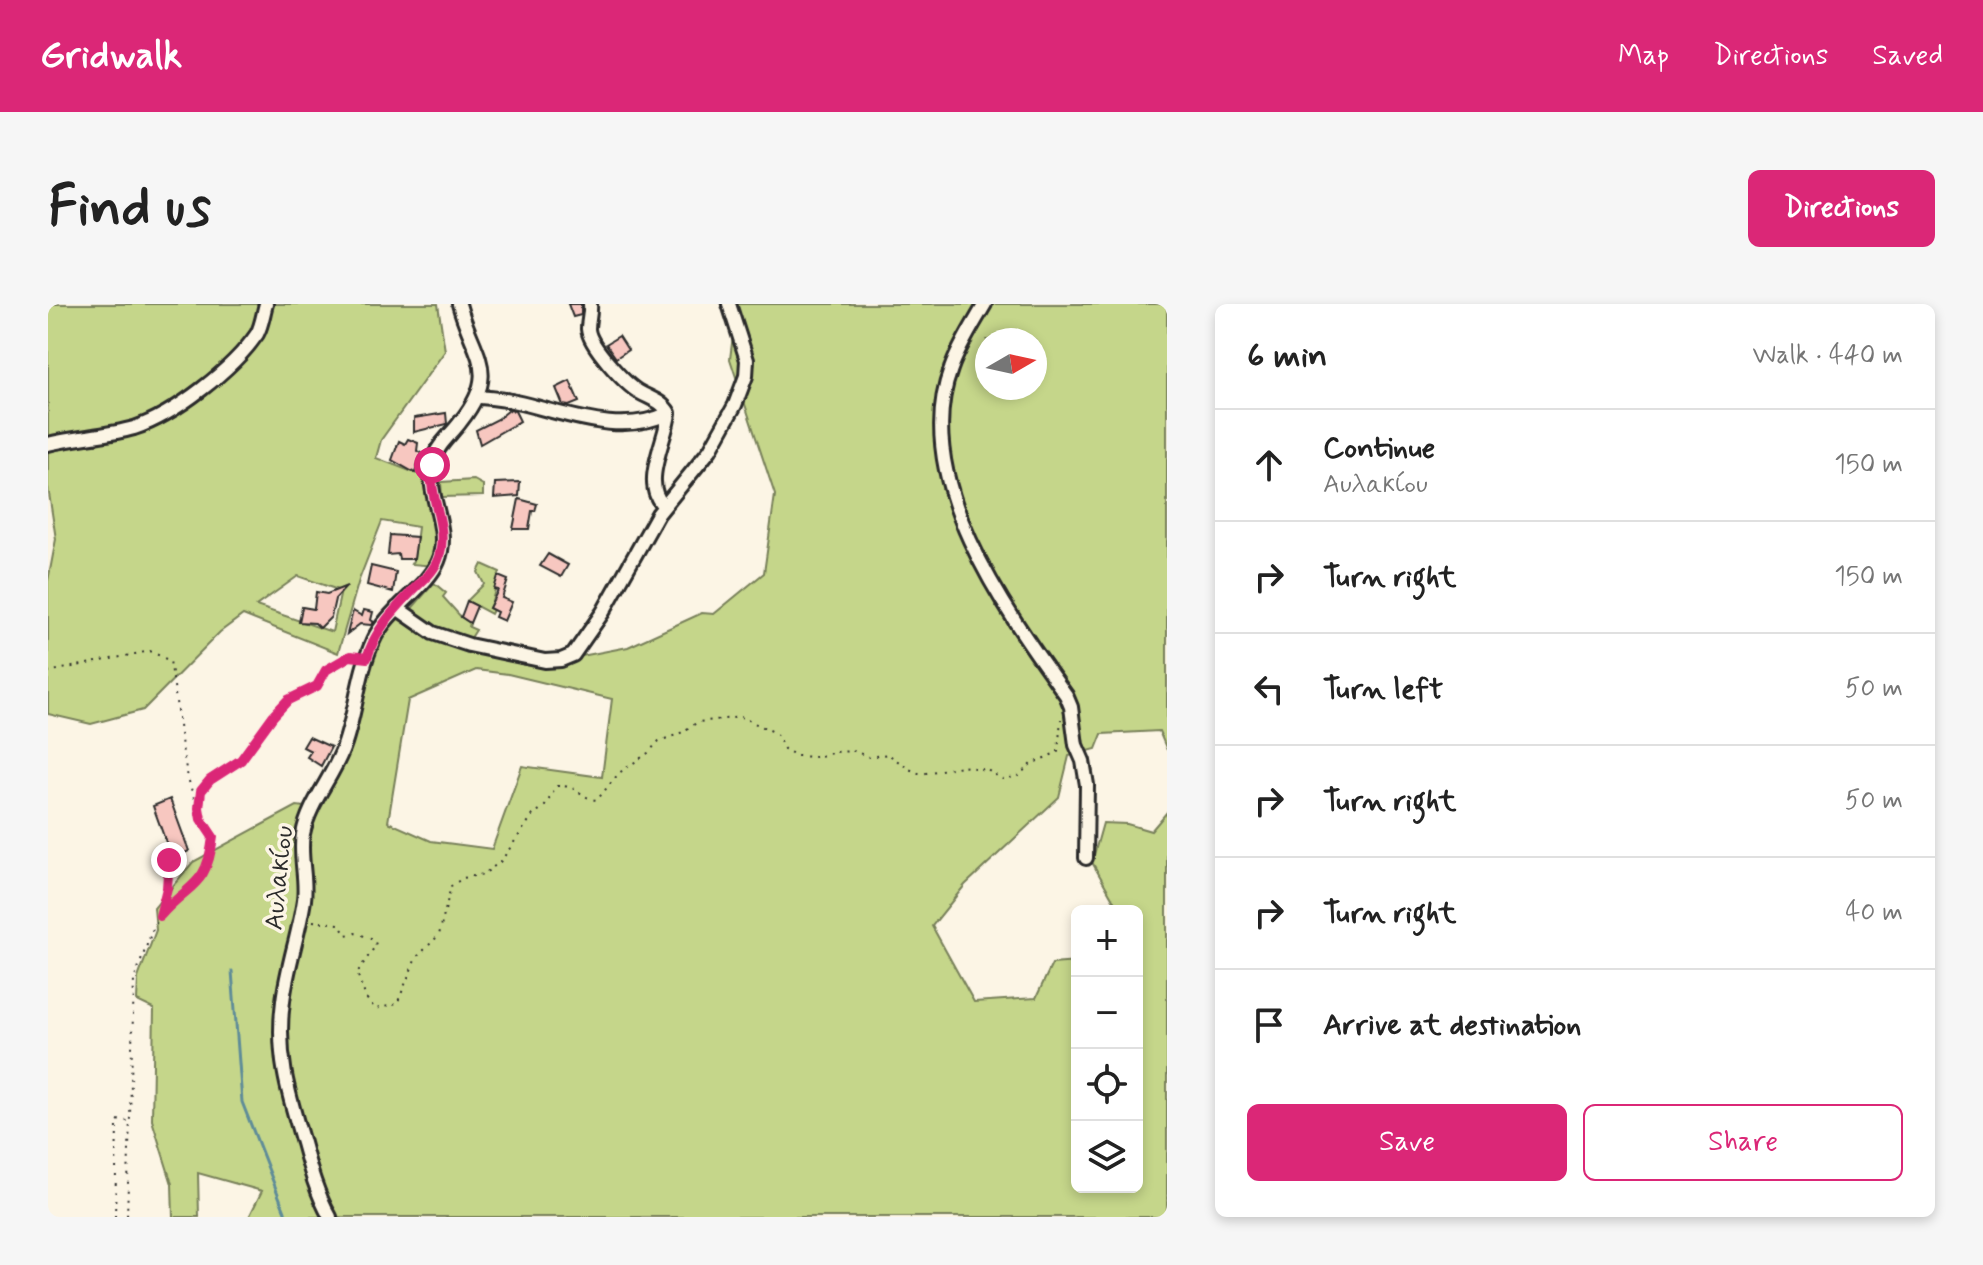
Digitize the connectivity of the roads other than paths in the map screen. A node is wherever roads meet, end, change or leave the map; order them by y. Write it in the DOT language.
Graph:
graph roads {
  1 [pos="266,304"];
  2 [pos="459,304"];
  3 [pos="590,304"];
  4 [pos="729,304"];
  5 [pos="985,304"];
  6 [pos="479,397"];
  7 [pos="669,413"];
  8 [pos="48,444"];
  9 [pos="664,506"];
  10 [pos="397,608"];
  11 [pos="1086,858"];
  12 [pos="330,1217"];
  1 -- 8 [label="street"];
  2 -- 6 [label="street"];
  3 -- 7 [label="street"];
  4 -- 9 [label="street"];
  5 -- 11 [label="street"];
  6 -- 7 [label="street"];
  6 -- 10 [label="street, Αυλακίου"];
  7 -- 9 [label="street"];
  9 -- 10 [label="street"];
  10 -- 12 [label="street, Αυλακίου"];
}
